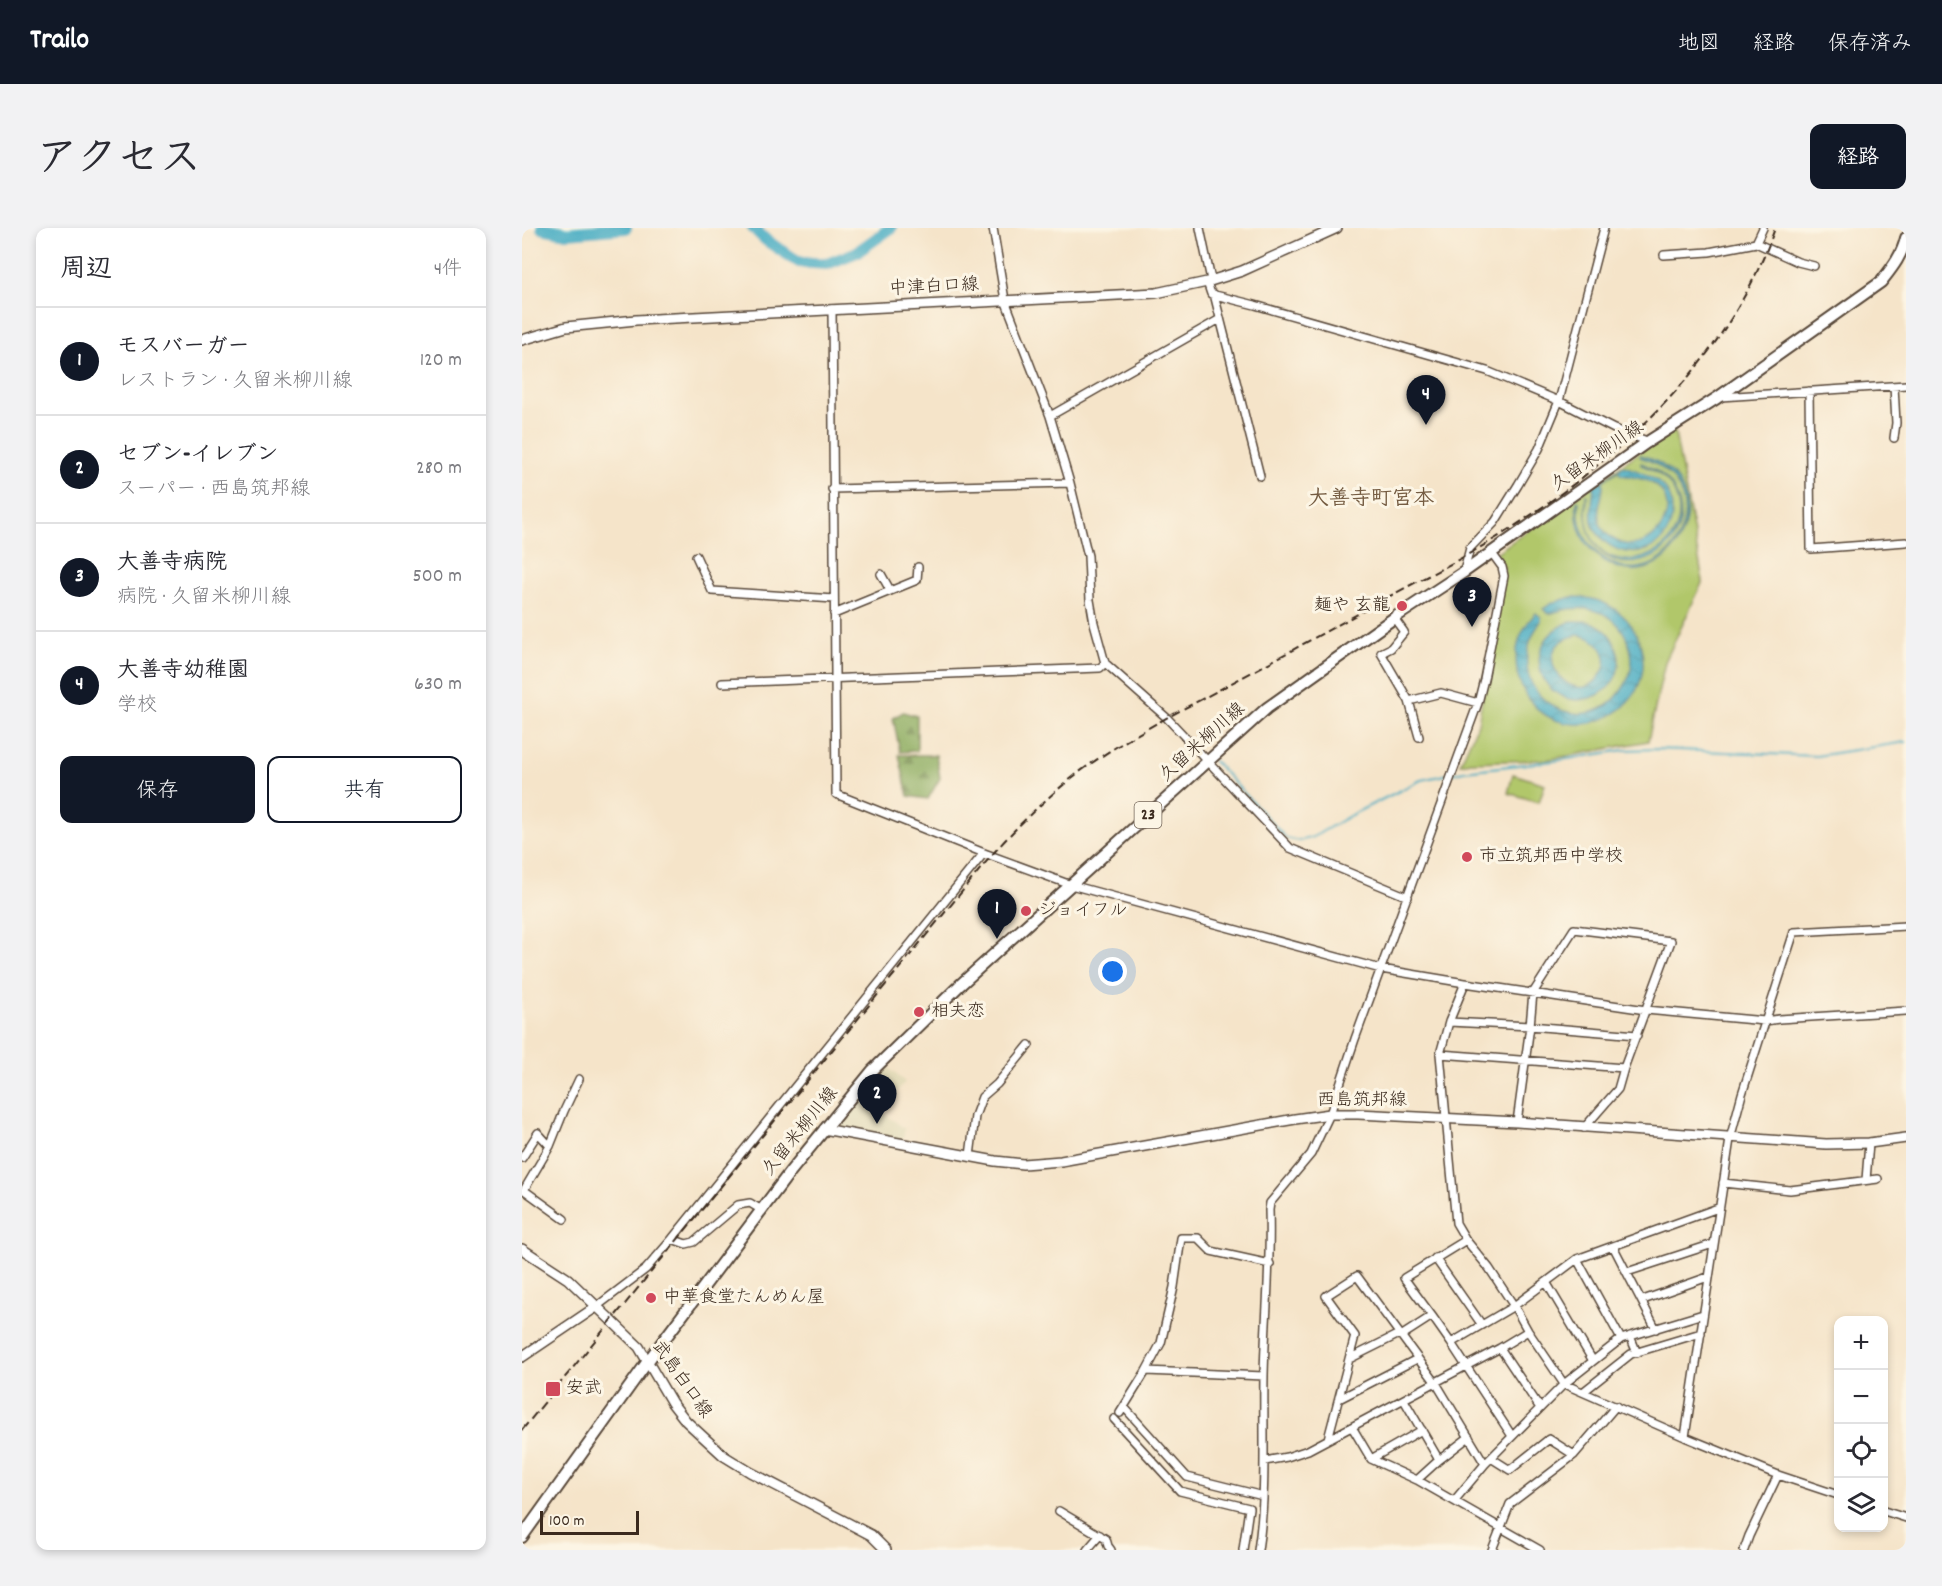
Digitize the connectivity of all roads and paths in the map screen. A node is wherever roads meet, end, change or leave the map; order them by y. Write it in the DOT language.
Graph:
graph roads {
  1 [pos="993,228"];
  2 [pos="1200,228"];
  3 [pos="1337,228"];
  4 [pos="1604,228"];
  5 [pos="1763,228"];
  6 [pos="1906,238"];
  7 [pos="1756,243"];
  8 [pos="1664,255"];
  9 [pos="1903,257"];
  10 [pos="1814,266"];
  11 [pos="1209,281"];
  12 [pos="1214,294"];
  13 [pos="1005,300"];
  14 [pos="832,309"];
  15 [pos="1220,319"];
  16 [pos="522,340"];
  17 [pos="1906,385"];
  18 [pos="1894,386"];
  19 [pos="1809,391"];
  20 [pos="1717,398"];
  21 [pos="1560,401"];
  22 [pos="1050,416"];
  23 [pos="1894,438"];
  24 [pos="1646,443"];
  25 [pos="1260,476"];
  26 [pos="1070,483"];
  27 [pos="832,489"];
  28 [pos="1906,542"];
  29 [pos="1491,552"];
  30 [pos="696,556"];
  31 [pos="918,567"];
  32 [pos="1464,572"];
  33 [pos="881,574"];
  34 [pos="890,590"];
  35 [pos="834,599"];
  36 [pos="834,614"];
  37 [pos="1394,618"];
  38 [pos="1105,663"];
  39 [pos="835,679"];
  40 [pos="722,683"];
  41 [pos="1409,701"];
  42 [pos="1478,703"];
  43 [pos="1419,737"];
  44 [pos="1208,760"];
  45 [pos="984,853"];
  46 [pos="1071,885"];
  47 [pos="1408,897"];
  48 [pos="1906,926"];
  49 [pos="1381,969"];
  50 [pos="1465,983"];
  51 [pos="1533,993"];
  52 [pos="1646,1010"];
  53 [pos="1906,1011"];
  54 [pos="1765,1021"];
  55 [pos="1449,1022"];
  56 [pos="1530,1026"];
  57 [pos="1637,1035"];
  58 [pos="1029,1045"];
  59 [pos="1440,1054"];
  60 [pos="1526,1060"];
  61 [pos="1624,1068"];
  62 [pos="579,1078"];
  63 [pos="1330,1114"];
  64 [pos="1446,1119"];
  65 [pos="1517,1122"];
  66 [pos="1584,1128"];
  67 [pos="824,1129"];
  68 [pos="1906,1138"];
  69 [pos="1730,1139"];
  70 [pos="1869,1143"];
  71 [pos="550,1146"];
  72 [pos="970,1156"];
  73 [pos="522,1158"];
  74 [pos="1878,1179"];
  75 [pos="1866,1180"];
  76 [pos="1723,1184"];
  77 [pos="1718,1208"];
  78 [pos="760,1209"];
  79 [pos="564,1219"];
  80 [pos="672,1239"];
  81 [pos="1466,1240"];
  82 [pos="1713,1244"];
  83 [pos="1613,1246"];
  84 [pos="522,1249"];
  85 [pos="1435,1258"];
  86 [pos="1577,1259"];
  87 [pos="1270,1264"];
  88 [pos="1627,1272"];
  89 [pos="1708,1277"];
  90 [pos="1546,1282"];
  91 [pos="1643,1300"];
  92 [pos="1514,1306"];
  93 [pos="596,1307"];
  94 [pos="1703,1314"];
  95 [pos="1432,1316"];
  96 [pos="1482,1325"];
  97 [pos="1656,1329"];
  98 [pos="1528,1331"];
  99 [pos="1701,1333"];
  100 [pos="1400,1335"];
  101 [pos="1630,1336"];
  102 [pos="1621,1339"];
  103 [pos="1451,1343"];
  104 [pos="1500,1348"];
  105 [pos="1637,1353"];
  106 [pos="522,1357"];
  107 [pos="1349,1359"];
  108 [pos="1417,1359"];
  109 [pos="648,1361"];
  110 [pos="1593,1361"];
  111 [pos="1466,1366"];
  112 [pos="1146,1371"];
  113 [pos="1264,1376"];
  114 [pos="1436,1383"];
  115 [pos="1564,1384"];
  116 [pos="1583,1392"];
  117 [pos="1339,1399"];
  118 [pos="1404,1400"];
  119 [pos="1616,1406"];
  120 [pos="1539,1408"];
  121 [pos="1114,1419"];
  122 [pos="1352,1427"];
  123 [pos="1422,1430"];
  124 [pos="1512,1436"];
  125 [pos="1469,1437"];
  126 [pos="1685,1437"];
  127 [pos="1328,1439"];
  128 [pos="1574,1455"];
  129 [pos="1371,1459"];
  130 [pos="1439,1460"];
  131 [pos="1265,1461"];
  132 [pos="1488,1461"];
  133 [pos="1778,1475"];
  134 [pos="1417,1480"];
  135 [pos="1834,1494"];
  136 [pos="1263,1496"];
  137 [pos="1454,1501"];
  138 [pos="1059,1511"];
  139 [pos="1888,1512"];
  140 [pos="1906,1518"];
  141 [pos="1500,1527"];
  142 [pos="1100,1535"];
  143 [pos="522,1537"];
  144 [pos="886,1550"];
  145 [pos="1087,1550"];
  146 [pos="1111,1550"];
  147 [pos="1243,1550"];
  148 [pos="1258,1550"];
  149 [pos="1492,1550"];
  150 [pos="1540,1550"];
  151 [pos="1744,1550"];
  1 -- 13 [label="street"];
  2 -- 11 [label="street"];
  3 -- 11 [label="main road, 中津白口線"];
  4 -- 21 [label="street"];
  5 -- 7 [label="street"];
  6 -- 9 [label="main road, 久留米柳川線 / 23"];
  7 -- 8 [label="street"];
  7 -- 10 [label="street"];
  9 -- 20 [label="main road, 久留米柳川線 / 23"];
  11 -- 12 [label="street"];
  11 -- 13 [label="main road, 中津白口線"];
  12 -- 15 [label="street"];
  12 -- 21 [label="street"];
  13 -- 14 [label="main road, 中津白口線"];
  13 -- 22 [label="street"];
  14 -- 16 [label="main road, 中津白口線"];
  14 -- 27 [label="street"];
  15 -- 22 [label="street"];
  15 -- 25 [label="street"];
  17 -- 18 [label="street"];
  18 -- 19 [label="street"];
  18 -- 23 [label="street"];
  19 -- 20 [label="street"];
  19 -- 28 [label="street"];
  20 -- 24 [label="main road, 久留米柳川線 / 23"];
  21 -- 24 [label="street"];
  21 -- 32 [label="street"];
  22 -- 26 [label="street"];
  24 -- 29 [label="main road, 久留米柳川線 / 23"];
  26 -- 27 [label="street"];
  26 -- 38 [label="street"];
  27 -- 35 [label="street"];
  29 -- 32 [label="main road, 久留米柳川線 / 23"];
  29 -- 42 [label="street"];
  30 -- 35 [label="street"];
  31 -- 34 [label="street"];
  32 -- 37 [label="main road, 久留米柳川線 / 23"];
  33 -- 34 [label="street"];
  34 -- 36 [label="street"];
  35 -- 36 [label="street"];
  36 -- 39 [label="street"];
  37 -- 41 [label="street"];
  37 -- 44 [label="main road, 久留米柳川線 / 23"];
  38 -- 39 [label="street"];
  38 -- 44 [label="street"];
  39 -- 40 [label="street"];
  39 -- 45 [label="street"];
  41 -- 42 [label="street"];
  41 -- 43 [label="street"];
  42 -- 47 [label="street"];
  44 -- 46 [label="main road, 久留米柳川線 / 23"];
  44 -- 47 [label="street"];
  45 -- 46 [label="street"];
  45 -- 80 [label="street"];
  46 -- 49 [label="street"];
  46 -- 67 [label="main road, 久留米柳川線 / 23"];
  47 -- 49 [label="street"];
  48 -- 54 [label="street"];
  49 -- 50 [label="street"];
  49 -- 63 [label="street"];
  50 -- 51 [label="street"];
  50 -- 55 [label="street"];
  51 -- 52 [label="street"];
  51 -- 52 [label="street"];
  51 -- 56 [label="street"];
  52 -- 54 [label="street"];
  52 -- 57 [label="street"];
  53 -- 54 [label="street"];
  54 -- 69 [label="street"];
  55 -- 56 [label="street"];
  55 -- 59 [label="street"];
  56 -- 57 [label="street"];
  56 -- 60 [label="street"];
  57 -- 61 [label="street"];
  58 -- 72 [label="street"];
  59 -- 60 [label="street"];
  59 -- 64 [label="street"];
  60 -- 61 [label="street"];
  60 -- 65 [label="street"];
  61 -- 66 [label="street"];
  62 -- 71 [label="street"];
  63 -- 64 [label="main road, 西島筑邦線"];
  63 -- 72 [label="main road, 西島筑邦線"];
  63 -- 87 [label="street"];
  64 -- 65 [label="main road, 西島筑邦線"];
  64 -- 81 [label="street"];
  65 -- 66 [label="main road, 西島筑邦線"];
  66 -- 69 [label="main road, 西島筑邦線"];
  67 -- 72 [label="main road, 西島筑邦線"];
  67 -- 78 [label="main road, 久留米柳川線 / 23"];
  68 -- 70 [label="main road, 西島筑邦線"];
  69 -- 70 [label="main road, 西島筑邦線"];
  69 -- 76 [label="street"];
  70 -- 75 [label="street"];
  71 -- 73 [label="street"];
  71 -- 79 [label="street"];
  74 -- 75 [label="street"];
  75 -- 76 [label="street"];
  76 -- 77 [label="street"];
  77 -- 82 [label="street"];
  77 -- 83 [label="street"];
  78 -- 80 [label="street"];
  78 -- 109 [label="main road, 久留米柳川線 / 23"];
  80 -- 93 [label="street"];
  81 -- 85 [label="street"];
  81 -- 92 [label="street"];
  82 -- 88 [label="street"];
  82 -- 89 [label="street"];
  83 -- 86 [label="street"];
  83 -- 88 [label="street"];
  84 -- 93 [label="main road, 武島白口線"];
  85 -- 95 [label="street"];
  85 -- 96 [label="street"];
  86 -- 90 [label="street"];
  86 -- 102 [label="street"];
  87 -- 112 [label="street"];
  87 -- 113 [label="street"];
  88 -- 91 [label="street"];
  89 -- 91 [label="street"];
  89 -- 94 [label="street"];
  90 -- 92 [label="street"];
  90 -- 110 [label="street"];
  91 -- 97 [label="street"];
  92 -- 96 [label="street"];
  92 -- 98 [label="street"];
  93 -- 106 [label="main road"];
  93 -- 109 [label="main road, 武島白口線"];
  94 -- 97 [label="street"];
  94 -- 99 [label="street"];
  95 -- 100 [label="street"];
  95 -- 103 [label="street"];
  96 -- 103 [label="street"];
  97 -- 101 [label="street"];
  98 -- 104 [label="street"];
  98 -- 115 [label="street"];
  99 -- 105 [label="street"];
  99 -- 126 [label="street"];
  100 -- 107 [label="street"];
  100 -- 107 [label="street"];
  100 -- 108 [label="street"];
  101 -- 102 [label="street"];
  101 -- 105 [label="street"];
  102 -- 110 [label="street"];
  103 -- 111 [label="street"];
  104 -- 111 [label="street"];
  104 -- 120 [label="street"];
  105 -- 116 [label="street"];
  107 -- 117 [label="street"];
  108 -- 114 [label="street"];
  108 -- 117 [label="street"];
  109 -- 143 [label="main road, 久留米柳川線 / 23"];
  109 -- 144 [label="main road, 武島白口線"];
  110 -- 115 [label="street"];
  111 -- 114 [label="street"];
  111 -- 124 [label="street"];
  112 -- 113 [label="street"];
  112 -- 136 [label="street"];
  113 -- 131 [label="street"];
  114 -- 118 [label="street"];
  114 -- 125 [label="street"];
  115 -- 116 [label="street"];
  115 -- 120 [label="street"];
  116 -- 119 [label="street"];
  117 -- 127 [label="street"];
  118 -- 122 [label="street"];
  118 -- 123 [label="street"];
  119 -- 126 [label="street"];
  119 -- 128 [label="street"];
  120 -- 124 [label="street"];
  121 -- 147 [label="street"];
  122 -- 127 [label="street"];
  122 -- 129 [label="street"];
  123 -- 129 [label="street"];
  123 -- 130 [label="street"];
  124 -- 132 [label="street"];
  125 -- 130 [label="street"];
  125 -- 132 [label="street"];
  126 -- 133 [label="street"];
  127 -- 131 [label="street"];
  128 -- 132 [label="street"];
  128 -- 141 [label="street"];
  129 -- 134 [label="street"];
  130 -- 134 [label="street"];
  131 -- 136 [label="street"];
  132 -- 137 [label="street"];
  133 -- 135 [label="street"];
  133 -- 151 [label="street"];
  134 -- 137 [label="street"];
  136 -- 148 [label="street"];
  137 -- 141 [label="street"];
  138 -- 142 [label="street"];
  139 -- 140 [label="street"];
  141 -- 149 [label="street"];
  141 -- 150 [label="street"];
  142 -- 145 [label="street"];
  142 -- 146 [label="street"];
}
